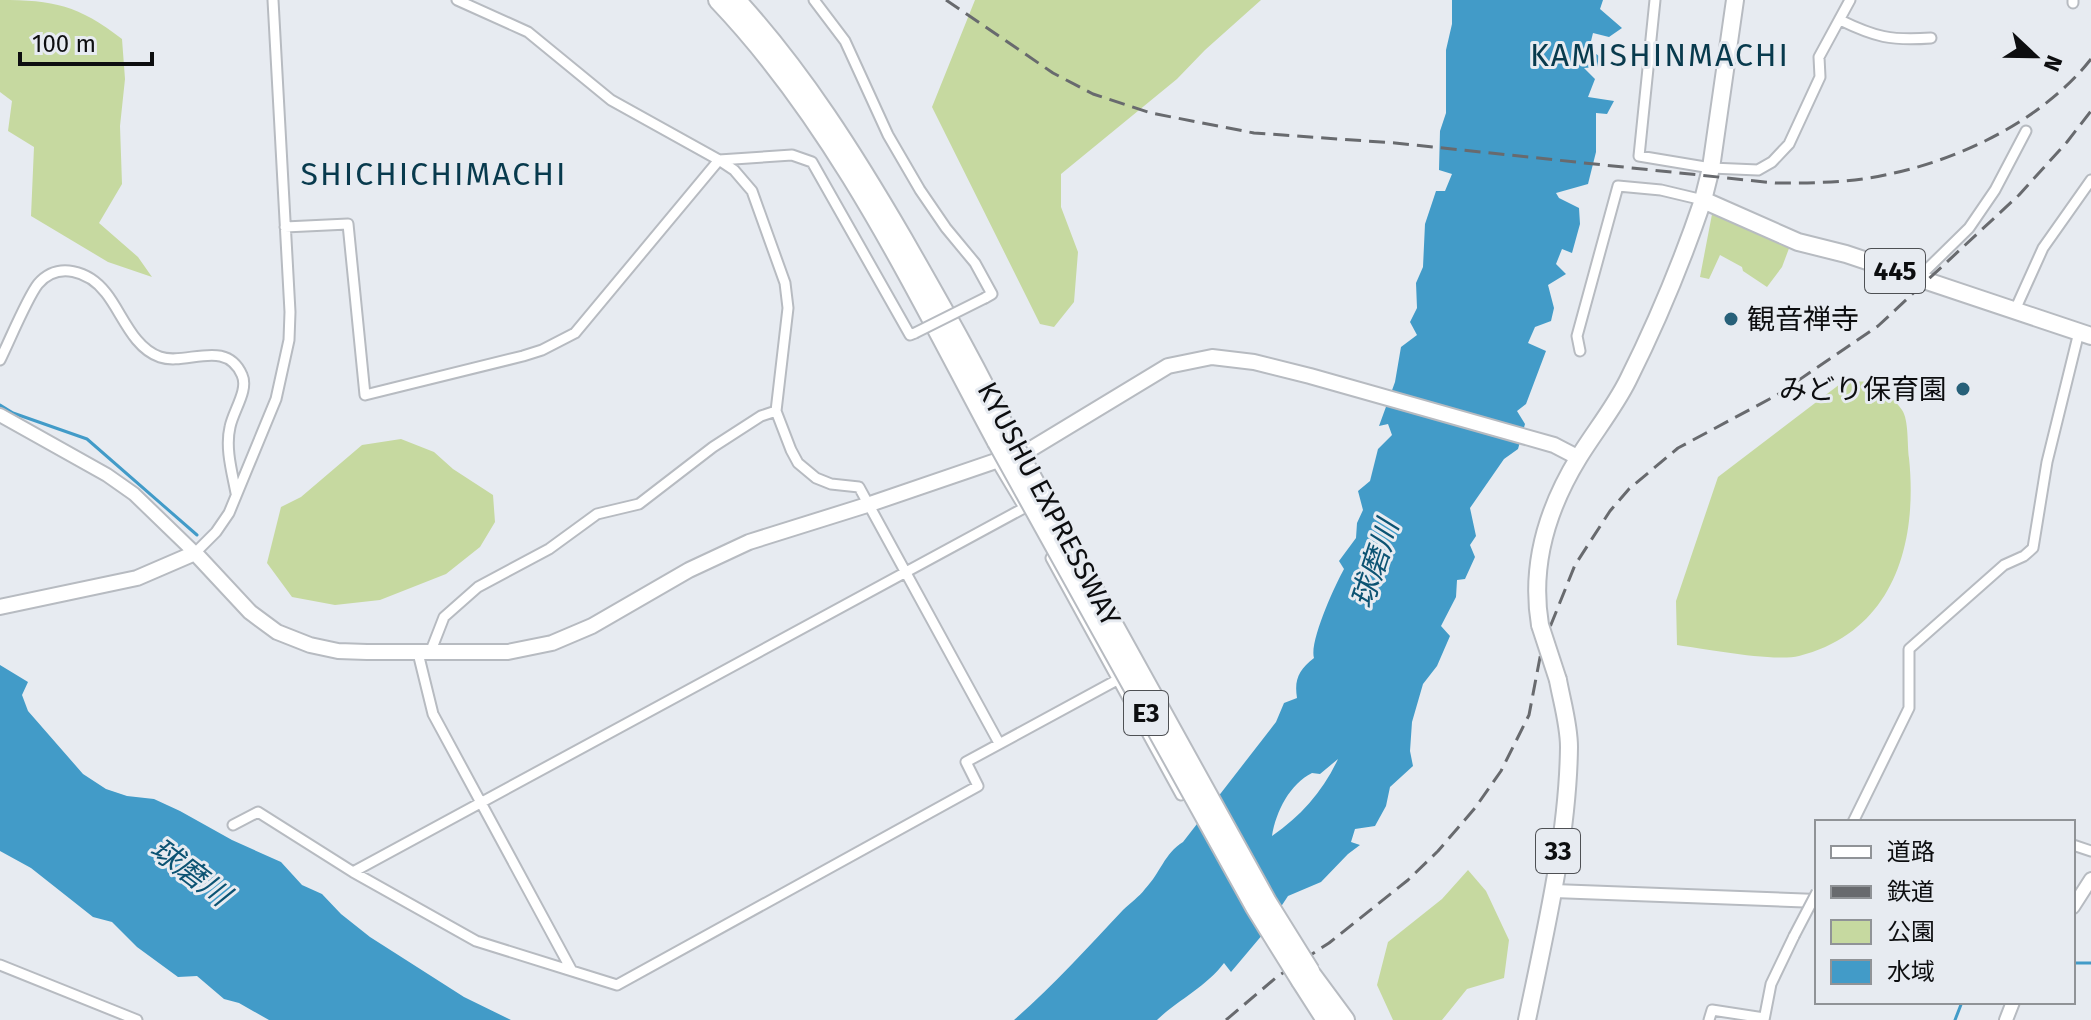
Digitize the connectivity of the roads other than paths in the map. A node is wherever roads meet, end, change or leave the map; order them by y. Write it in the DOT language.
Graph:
graph roads {
  1 [pos="273,0"];
  2 [pos="457,0"];
  3 [pos="718,0"];
  4 [pos="736,0"];
  5 [pos="814,0"];
  6 [pos="1655,0"];
  7 [pos="1735,0"];
  8 [pos="1850,0"];
  9 [pos="1840,20"];
  10 [pos="1931,38"];
  11 [pos="2026,131"];
  12 [pos="719,160"];
  13 [pos="1711,168"];
  14 [pos="2091,180"];
  15 [pos="1703,200"];
  16 [pos="285,227"];
  17 [pos="1917,279"];
  18 [pos="2015,310"];
  19 [pos="2085,334"];
  20 [pos="1580,351"];
  21 [pos="0,360"];
  22 [pos="776,411"];
  23 [pos="0,415"];
  24 [pos="1001,446"];
  25 [pos="1579,458"];
  26 [pos="236,493"];
  27 [pos="867,505"];
  28 [pos="1024,508"];
  29 [pos="195,553"];
  30 [pos="905,574"];
  31 [pos="0,607"];
  32 [pos="424,653"];
  33 [pos="1117,680"];
  34 [pos="999,743"];
  35 [pos="1181,795"];
  36 [pos="481,803"];
  37 [pos="1854,820"];
  38 [pos="233,825"];
  39 [pos="353,872"];
  40 [pos="2091,879"];
  41 [pos="1554,891"];
  42 [pos="1815,896"];
  43 [pos="1815,901"];
  44 [pos="2075,904"];
  45 [pos="0,965"];
  46 [pos="572,971"];
  47 [pos="1306,977"];
  48 [pos="1764,1019"];
  49 [pos="137,1020"];
  50 [pos="1326,1020"];
  51 [pos="1345,1020"];
  52 [pos="1527,1020"];
  53 [pos="1709,1020"];
  1 -- 16 [label="street"];
  2 -- 12 [label="street"];
  3 -- 24 [label="highway, KYUSHU EXPRESSWAY / E3"];
  4 -- 24 [label="highway, KYUSHU EXPRESSWAY / E3"];
  5 -- 12 [label="street, bridge"];
  6 -- 13 [label="street"];
  7 -- 13 [label="main road"];
  8 -- 9 [label="street"];
  9 -- 10 [label="street"];
  9 -- 13 [label="street"];
  11 -- 17 [label="street"];
  12 -- 16 [label="street"];
  12 -- 22 [label="street"];
  13 -- 15 [label="main road"];
  14 -- 18 [label="street"];
  15 -- 17 [label="main road, 445"];
  15 -- 20 [label="street"];
  15 -- 25 [label="main road, 33"];
  16 -- 26 [label="street"];
  17 -- 18 [label="main road, 445"];
  18 -- 19 [label="main road, 445"];
  19 -- 37 [label="street"];
  21 -- 26 [label="street"];
  22 -- 27 [label="street"];
  22 -- 32 [label="street"];
  23 -- 29 [label="street"];
  24 -- 25 [label="main road"];
  24 -- 27 [label="main road"];
  24 -- 28 [label="street"];
  24 -- 47 [label="highway, KYUSHU EXPRESSWAY / E3, bridge"];
  25 -- 41 [label="main road, 33, bridge"];
  26 -- 29 [label="street"];
  27 -- 30 [label="street"];
  27 -- 32 [label="main road"];
  28 -- 30 [label="street"];
  28 -- 33 [label="street"];
  29 -- 31 [label="main road"];
  29 -- 32 [label="main road"];
  30 -- 34 [label="street"];
  30 -- 36 [label="street"];
  32 -- 36 [label="street"];
  33 -- 34 [label="street"];
  33 -- 35 [label="street"];
  34 -- 46 [label="street"];
  36 -- 39 [label="street"];
  36 -- 46 [label="street"];
  38 -- 39 [label="street"];
  39 -- 46 [label="street"];
  40 -- 44 [label="street"];
  41 -- 43 [label="street"];
  41 -- 52 [label="main road, 33"];
  42 -- 48 [label="street, bridge"];
  45 -- 49 [label="street"];
  47 -- 50 [label="highway, KYUSHU EXPRESSWAY / E3"];
  47 -- 51 [label="highway, KYUSHU EXPRESSWAY / E3"];
  48 -- 53 [label="street"];
}
